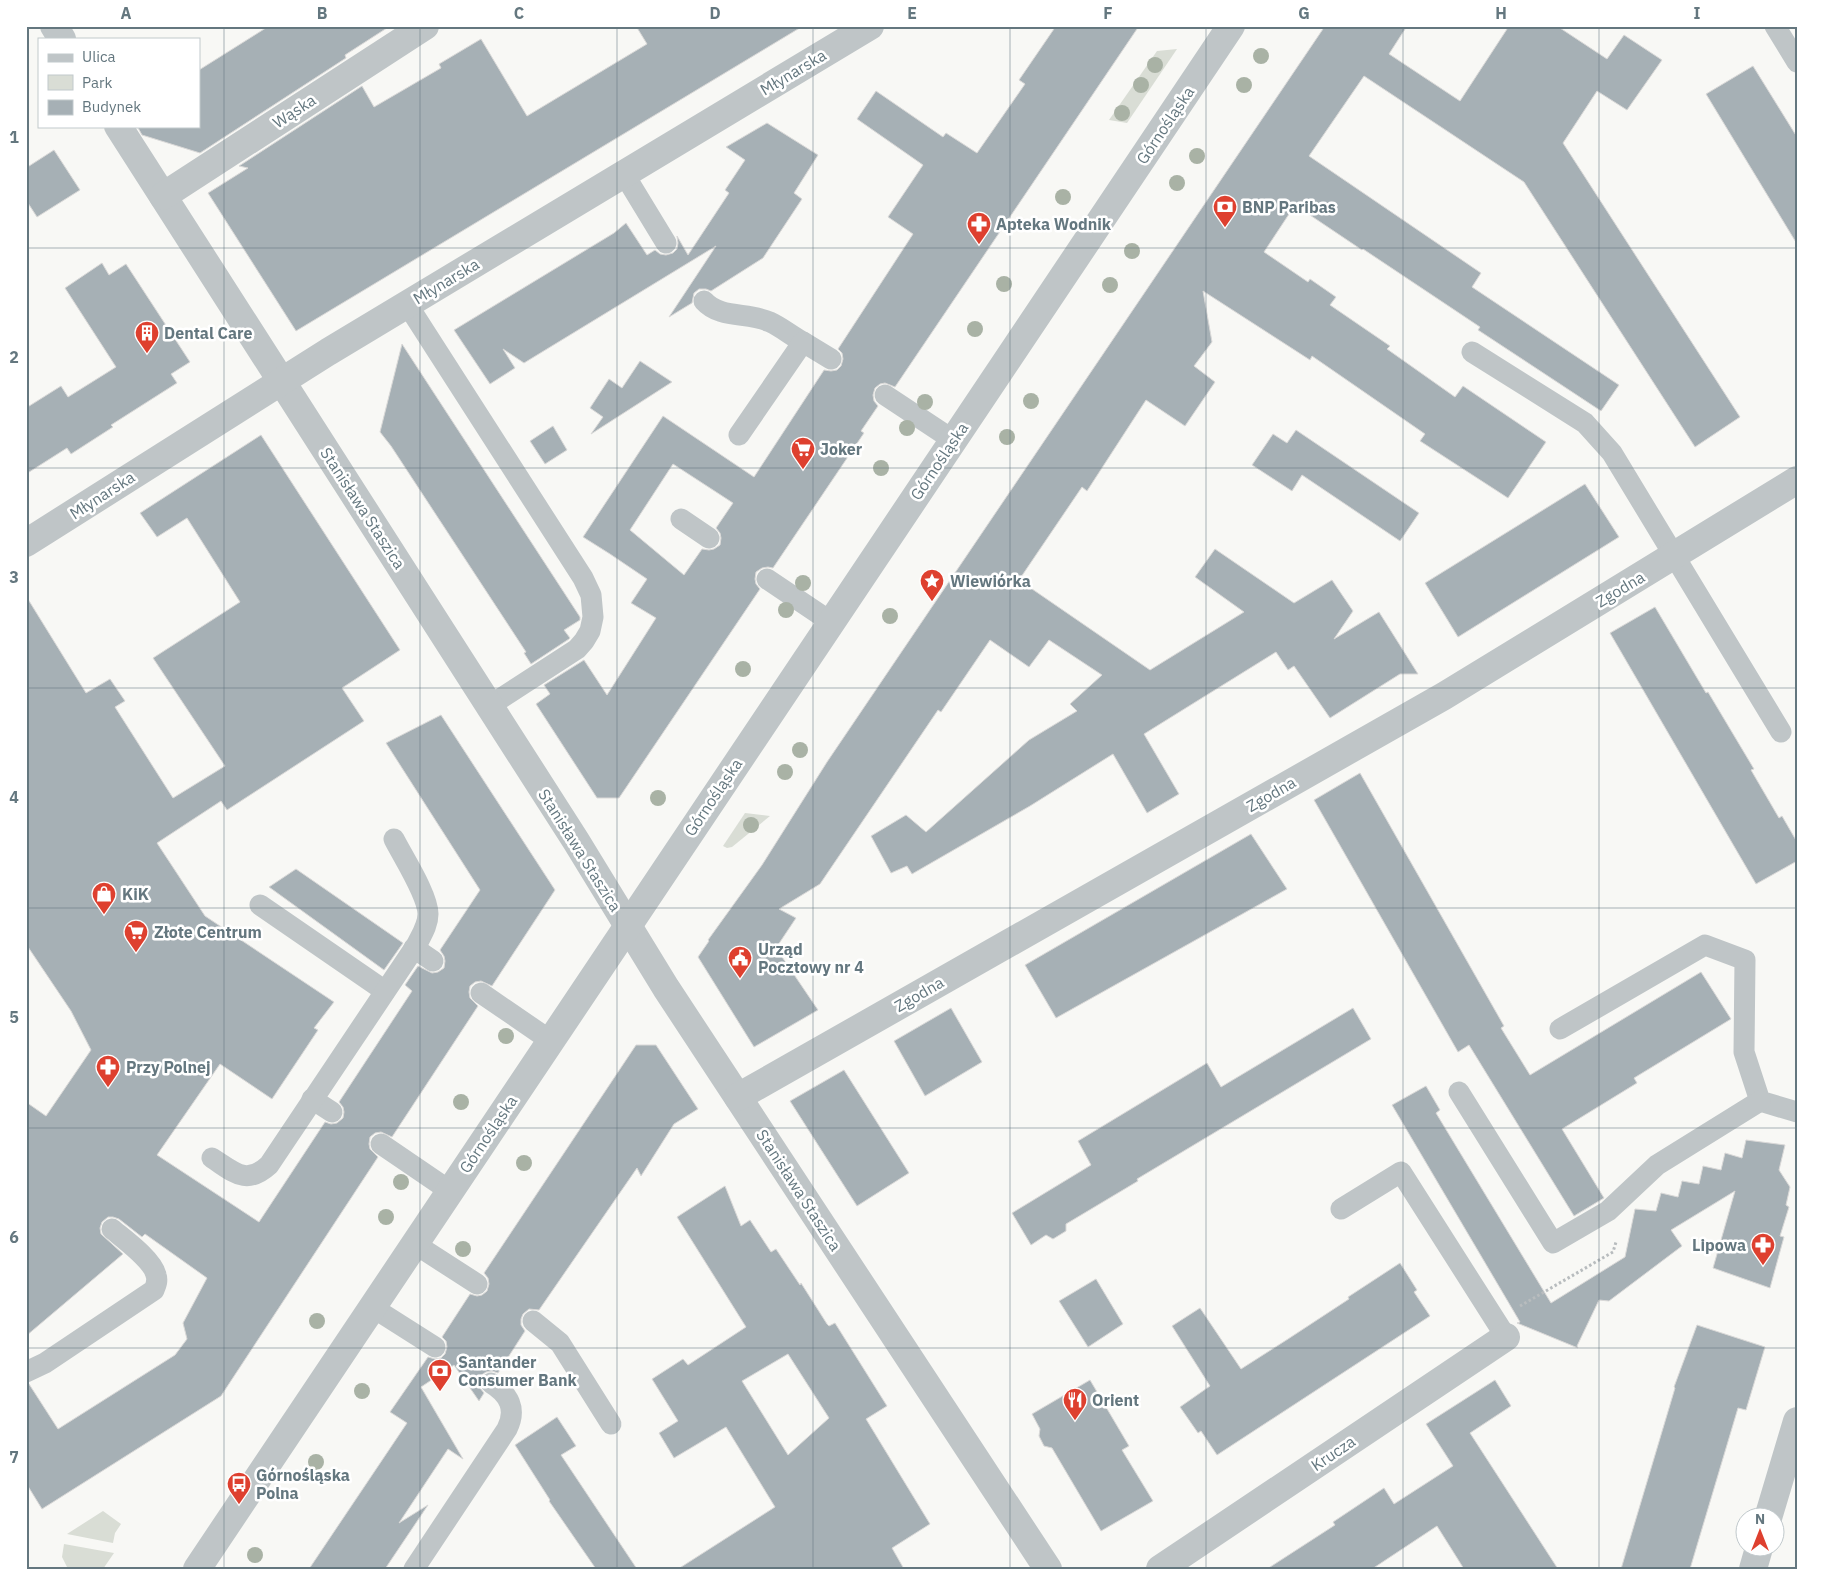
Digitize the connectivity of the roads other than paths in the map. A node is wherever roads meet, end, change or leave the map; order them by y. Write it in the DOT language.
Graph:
graph roads {
  1 [pos="54,26"];
  2 [pos="425,26"];
  3 [pos="870,26"];
  4 [pos="1231,26"];
  5 [pos="1775,26"];
  6 [pos="61,38"];
  7 [pos="1797,62"];
  8 [pos="119,128"];
  9 [pos="624,174"];
  10 [pos="163,196"];
  11 [pos="666,243"];
  12 [pos="704,301"];
  13 [pos="407,304"];
  14 [pos="803,342"];
  15 [pos="1472,352"];
  16 [pos="831,360"];
  17 [pos="281,381"];
  18 [pos="885,395"];
  19 [pos="739,435"];
  20 [pos="953,440"];
  21 [pos="1797,480"];
  22 [pos="681,519"];
  23 [pos="709,538"];
  24 [pos="26,543"];
  25 [pos="1674,555"];
  26 [pos="766,579"];
  27 [pos="831,622"];
  28 [pos="489,706"];
  29 [pos="1781,732"];
  30 [pos="394,839"];
  31 [pos="260,905"];
  32 [pos="628,926"];
  33 [pos="414,948"];
  34 [pos="432,961"];
  35 [pos="386,991"];
  36 [pos="481,993"];
  37 [pos="1560,1029"];
  38 [pos="551,1041"];
  39 [pos="1459,1092"];
  40 [pos="738,1097"];
  41 [pos="312,1099"];
  42 [pos="1760,1101"];
  43 [pos="332,1112"];
  44 [pos="1797,1112"];
  45 [pos="381,1144"];
  46 [pos="212,1158"];
  47 [pos="450,1192"];
  48 [pos="1341,1209"];
  49 [pos="112,1228"];
  50 [pos="415,1244"];
  51 [pos="477,1284"];
  52 [pos="372,1307"];
  53 [pos="533,1320"];
  54 [pos="1506,1337"];
  55 [pos="435,1347"];
  56 [pos="26,1372"];
  57 [pos="491,1383"];
  58 [pos="1797,1421"];
  59 [pos="611,1424"];
  60 [pos="1771,1508"];
  61 [pos="197,1569"];
  62 [pos="414,1569"];
  63 [pos="1048,1569"];
  64 [pos="1160,1569"];
  1 -- 6 [label="street"];
  2 -- 10 [label="street, Wąska"];
  3 -- 9 [label="street, Młynarska"];
  4 -- 20 [label="street, Górnośląska"];
  5 -- 7 [label="lane"];
  8 -- 10 [label="street, Stanisława Staszica"];
  9 -- 11 [label="lane"];
  9 -- 13 [label="street, Młynarska"];
  10 -- 17 [label="street, Stanisława Staszica"];
  12 -- 14 [label="lane"];
  13 -- 17 [label="street, Młynarska"];
  13 -- 28 [label="lane"];
  14 -- 16 [label="lane"];
  14 -- 19 [label="lane"];
  15 -- 25 [label="lane"];
  17 -- 24 [label="street, Młynarska"];
  17 -- 28 [label="street, Stanisława Staszica"];
  18 -- 20 [label="lane"];
  20 -- 27 [label="street, Górnośląska"];
  21 -- 25 [label="street, Zgodna"];
  22 -- 23 [label="lane"];
  25 -- 29 [label="lane"];
  25 -- 40 [label="street, Zgodna"];
  26 -- 27 [label="lane"];
  27 -- 32 [label="street, Górnośląska"];
  28 -- 32 [label="street, Stanisława Staszica"];
  30 -- 33 [label="lane"];
  31 -- 35 [label="lane"];
  32 -- 38 [label="street, Górnośląska"];
  32 -- 40 [label="street, Stanisława Staszica"];
  33 -- 34 [label="lane"];
  33 -- 35 [label="lane"];
  35 -- 41 [label="lane"];
  36 -- 38 [label="lane"];
  37 -- 42 [label="lane"];
  38 -- 47 [label="street, Górnośląska"];
  39 -- 42 [label="lane"];
  40 -- 63 [label="street, Stanisława Staszica"];
  41 -- 43 [label="lane"];
  41 -- 46 [label="lane"];
  42 -- 44 [label="lane"];
  45 -- 47 [label="lane"];
  47 -- 50 [label="street, Górnośląska"];
  48 -- 54 [label="lane"];
  49 -- 56 [label="lane"];
  50 -- 51 [label="lane"];
  50 -- 52 [label="street, Górnośląska"];
  52 -- 55 [label="lane"];
  52 -- 61 [label="street, Górnośląska"];
  53 -- 59 [label="lane"];
  54 -- 64 [label="street, Krucza"];
  57 -- 62 [label="lane"];
  58 -- 60 [label="street"];
}
